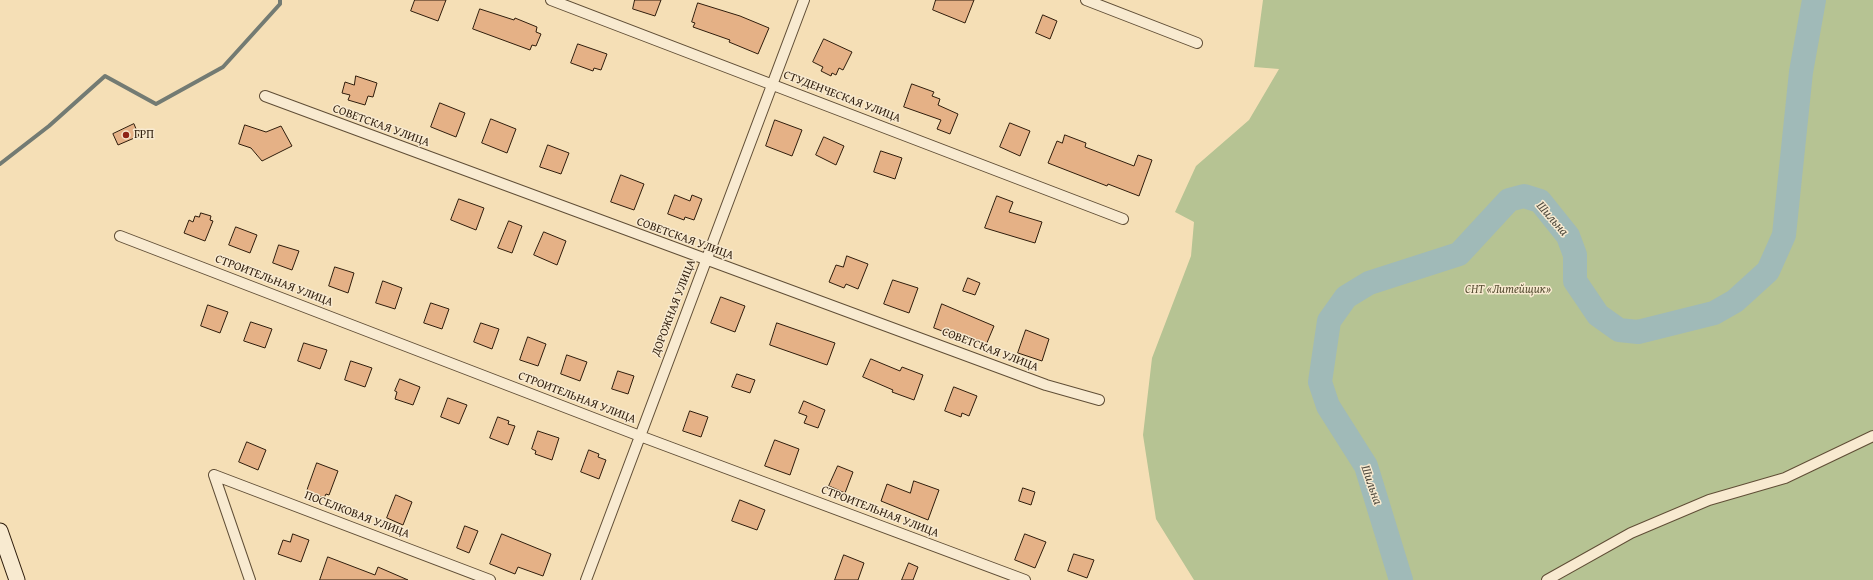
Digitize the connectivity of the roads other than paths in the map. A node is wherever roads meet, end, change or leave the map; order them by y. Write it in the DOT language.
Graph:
graph roads {
  1 [pos="551,0"];
  2 [pos="804,0"];
  3 [pos="1086,0"];
  4 [pos="1197,43"];
  5 [pos="772,84"];
  6 [pos="265,96"];
  7 [pos="1123,219"];
  8 [pos="120,236"];
  9 [pos="706,261"];
  10 [pos="1099,400"];
  11 [pos="640,436"];
  12 [pos="1873,436"];
  13 [pos="0,531"];
  14 [pos="18,580"];
  15 [pos="250,580"];
  16 [pos="490,580"];
  17 [pos="586,580"];
  18 [pos="1025,580"];
  19 [pos="1547,580"];
  1 -- 5 [label="street, СТУДЕНЧЕСКАЯ УЛИЦА"];
  2 -- 5 [label="street, ДОРОЖНАЯ УЛИЦА"];
  3 -- 4 [label="street"];
  5 -- 7 [label="street, СТУДЕНЧЕСКАЯ УЛИЦА"];
  5 -- 9 [label="street, ДОРОЖНАЯ УЛИЦА"];
  6 -- 9 [label="street, СОВЕТСКАЯ УЛИЦА"];
  8 -- 11 [label="street, СТРОИТЕЛЬНАЯ УЛИЦА"];
  9 -- 10 [label="street, СОВЕТСКАЯ УЛИЦА"];
  9 -- 11 [label="street, ДОРОЖНАЯ УЛИЦА"];
  11 -- 17 [label="street, ДОРОЖНАЯ УЛИЦА"];
  11 -- 18 [label="street, СТРОИТЕЛЬНАЯ УЛИЦА"];
  12 -- 19 [label="street"];
  13 -- 14 [label="main road"];
  15 -- 16 [label="street, ПОСЕЛКОВАЯ УЛИЦА"];
}
